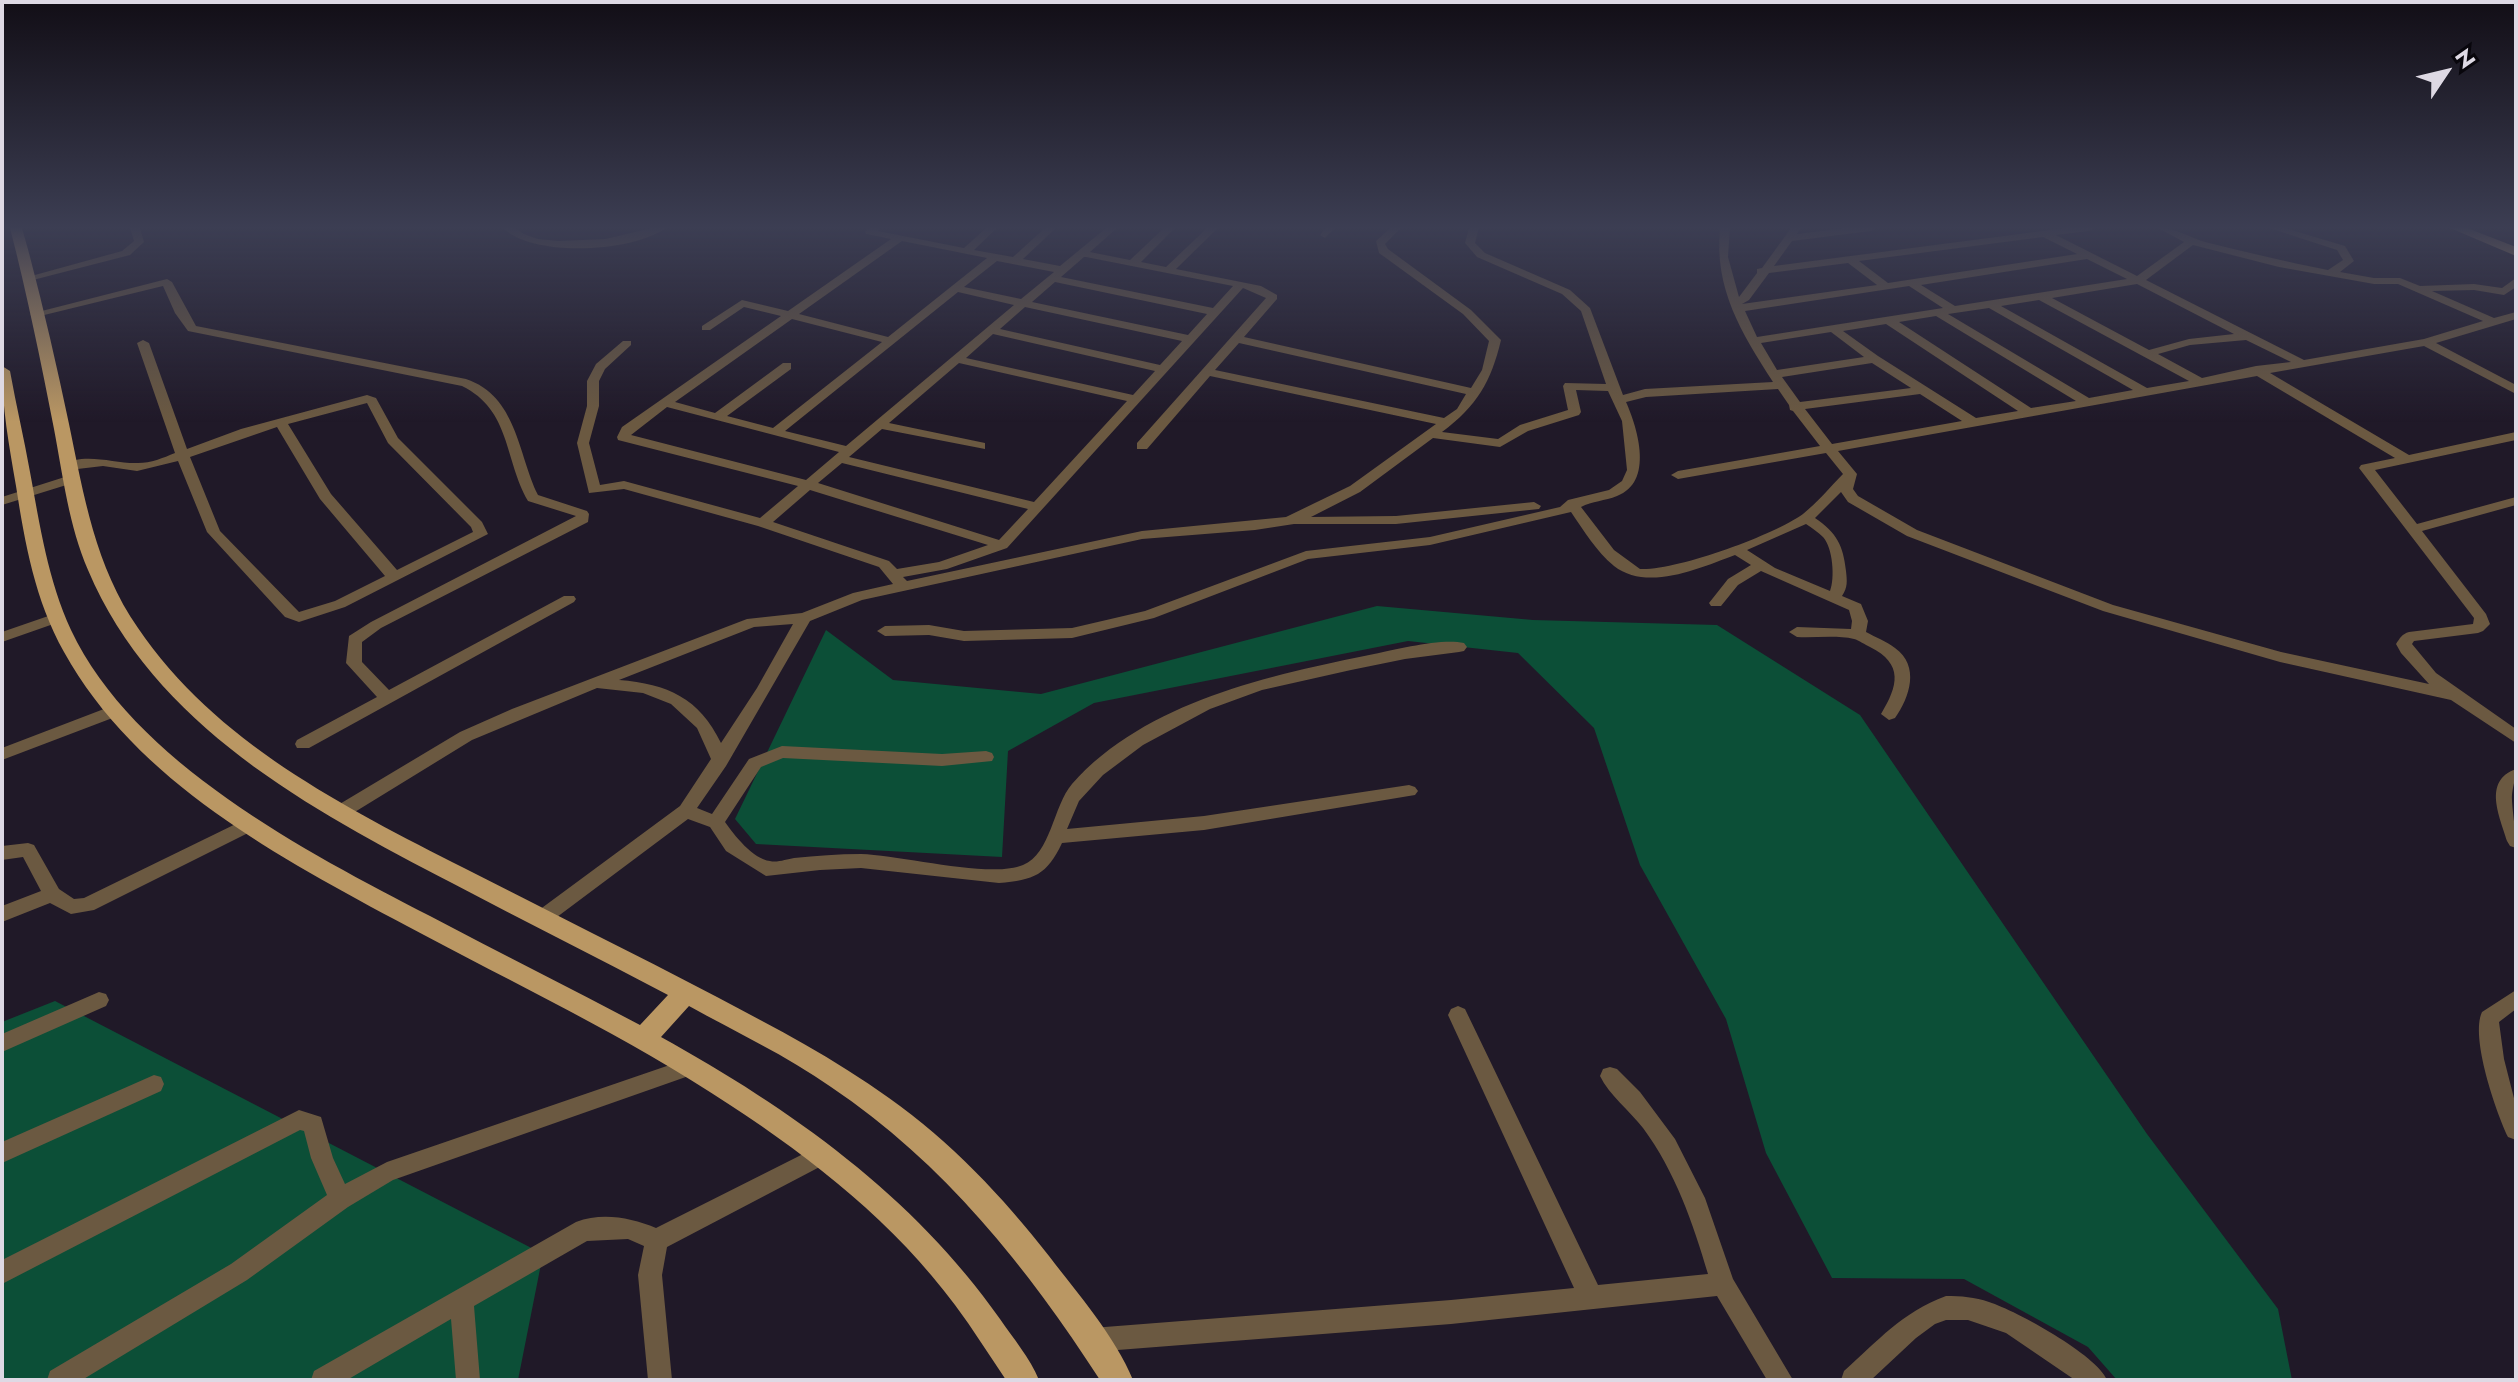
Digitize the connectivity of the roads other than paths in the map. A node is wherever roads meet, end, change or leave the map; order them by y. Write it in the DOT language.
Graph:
graph roads {
  1 [pos="32,292"];
  2 [pos="124,292"];
  3 [pos="172,292"];
  4 [pos="821,292"];
  5 [pos="953,292"];
  6 [pos="975,292"];
  7 [pos="1035,292"];
  8 [pos="1134,292"];
  9 [pos="1233,292"];
  10 [pos="1268,292"];
  11 [pos="1440,292"];
  12 [pos="1565,292"];
  13 [pos="1732,292"];
  14 [pos="1748,292"];
  15 [pos="1850,292"];
  16 [pos="1926,292"];
  17 [pos="2069,292"];
  18 [pos="2161,292"];
  19 [pos="2429,292"];
  20 [pos="2042,297"];
  21 [pos="1023,302"];
  22 [pos="1992,305"];
  23 [pos="1737,306"];
  24 [pos="1955,311"];
  25 [pos="1215,312"];
  26 [pos="36,314"];
  27 [pos="790,314"];
  28 [pos="1940,314"];
  29 [pos="2516,315"];
  30 [pos="1890,321"];
  31 [pos="2494,322"];
  32 [pos="706,328"];
  33 [pos="989,330"];
  34 [pos="1835,330"];
  35 [pos="2249,336"];
  36 [pos="1189,339"];
  37 [pos="1236,339"];
  38 [pos="892,341"];
  39 [pos="1754,341"];
  40 [pos="2426,342"];
  41 [pos="143,343"];
  42 [pos="627,343"];
  43 [pos="2147,354"];
  44 [pos="956,359"];
  45 [pos="1874,359"];
  46 [pos="2301,363"];
  47 [pos="787,366"];
  48 [pos="1161,369"];
  49 [pos="2256,370"];
  50 [pos="2,371"];
  51 [pos="1208,372"];
  52 [pos="1779,379"];
  53 [pos="2197,380"];
  54 [pos="1922,390"];
  55 [pos="2516,390"];
  56 [pos="1473,392"];
  57 [pos="2145,392"];
  58 [pos="1616,394"];
  59 [pos="1134,399"];
  60 [pos="2085,401"];
  61 [pos="665,403"];
  62 [pos="1794,407"];
  63 [pos="2027,411"];
  64 [pos="717,417"];
  65 [pos="280,422"];
  66 [pos="1973,422"];
  67 [pos="1447,423"];
  68 [pos="880,425"];
  69 [pos="775,433"];
  70 [pos="1430,434"];
  71 [pos="2516,436"];
  72 [pos="980,446"];
  73 [pos="1142,446"];
  74 [pos="1826,448"];
  75 [pos="845,455"];
  76 [pos="183,457"];
  77 [pos="2406,459"];
  78 [pos="70,473"];
  79 [pos="1850,474"];
  80 [pos="1678,475"];
  81 [pos="809,485"];
  82 [pos="13,498"];
  83 [pos="2516,501"];
  84 [pos="1578,504"];
  85 [pos="1038,507"];
  86 [pos="1806,518"];
  87 [pos="1289,521"];
  88 [pos="763,523"];
  89 [pos="2412,530"];
  90 [pos="1002,545"];
  91 [pos="1735,549"];
  92 [pos="1761,565"];
  93 [pos="396,574"];
  94 [pos="900,580"];
  95 [pos="1834,596"];
  96 [pos="569,599"];
  97 [pos="1716,603"];
  98 [pos="57,618"];
  99 [pos="804,618"];
  100 [pos="885,631"];
  101 [pos="1797,632"];
  102 [pos="1858,634"];
  103 [pos="2,637"];
  104 [pos="1459,647"];
  105 [pos="596,684"];
  106 [pos="2459,696"];
  107 [pos="387,698"];
  108 [pos="117,710"];
  109 [pos="1889,714"];
  110 [pos="2516,737"];
  111 [pos="303,744"];
  112 [pos="2,754"];
  113 [pos="986,757"];
  114 [pos="720,762"];
  115 [pos="2516,775"];
  116 [pos="1409,791"];
  117 [pos="686,811"];
  118 [pos="339,813"];
  119 [pos="716,822"];
  120 [pos="248,825"];
  121 [pos="1055,837"];
  122 [pos="2516,841"];
  123 [pos="2,853"];
  124 [pos="52,894"];
  125 [pos="2,914"];
  126 [pos="542,918"];
  127 [pos="686,992"];
  128 [pos="2516,998"];
  129 [pos="99,1000"];
  130 [pos="1458,1015"];
  131 [pos="644,1038"];
  132 [pos="2,1043"];
  133 [pos="693,1066"];
  134 [pos="1610,1076"];
  135 [pos="154,1084"];
  136 [pos="2516,1130"];
  137 [pos="2,1153"];
  138 [pos="823,1154"];
  139 [pos="340,1199"];
  140 [pos="657,1240"];
  141 [pos="2,1272"];
  142 [pos="1723,1284"];
  143 [pos="1591,1297"];
  144 [pos="462,1302"];
  145 [pos="1092,1340"];
  146 [pos="59,1380"];
  147 [pos="323,1380"];
  148 [pos="468,1380"];
  149 [pos="660,1380"];
  150 [pos="1024,1380"];
  151 [pos="1118,1380"];
  152 [pos="1781,1380"];
  153 [pos="1853,1380"];
  154 [pos="2095,1380"];
  1 -- 26 [label="main road"];
  2 -- 26 [label="street"];
  3 -- 107 [label="street"];
  4 -- 27 [label="street"];
  5 -- 38 [label="street"];
  6 -- 21 [label="street"];
  7 -- 21 [label="street"];
  8 -- 25 [label="street"];
  9 -- 25 [label="street"];
  10 -- 37 [label="street"];
  11 -- 56 [label="street"];
  12 -- 58 [label="street"];
  13 -- 23 [label="street"];
  14 -- 23 [label="street"];
  15 -- 23 [label="street"];
  16 -- 24 [label="street"];
  17 -- 20 [label="street"];
  18 -- 35 [label="street"];
  19 -- 31 [label="street"];
  20 -- 22 [label="street"];
  20 -- 43 [label="street"];
  21 -- 33 [label="street"];
  21 -- 36 [label="street"];
  22 -- 24 [label="street"];
  22 -- 57 [label="street"];
  23 -- 39 [label="street"];
  24 -- 28 [label="street"];
  25 -- 36 [label="street"];
  26 -- 78 [label="main road"];
  27 -- 32 [label="street"];
  27 -- 38 [label="street"];
  27 -- 61 [label="street"];
  28 -- 30 [label="street"];
  28 -- 60 [label="street"];
  29 -- 31 [label="street"];
  30 -- 34 [label="street"];
  30 -- 63 [label="street"];
  31 -- 40 [label="street"];
  33 -- 44 [label="street"];
  33 -- 48 [label="street"];
  34 -- 39 [label="street"];
  34 -- 45 [label="street"];
  35 -- 43 [label="street"];
  35 -- 46 [label="street"];
  36 -- 48 [label="street"];
  37 -- 51 [label="street"];
  37 -- 56 [label="street"];
  38 -- 69 [label="street"];
  39 -- 52 [label="street"];
  40 -- 46 [label="street"];
  40 -- 55 [label="street"];
  41 -- 76 [label="street"];
  42 -- 88 [label="street"];
  43 -- 53 [label="street"];
  44 -- 59 [label="street"];
  44 -- 68 [label="street"];
  45 -- 52 [label="street"];
  45 -- 54 [label="street"];
  46 -- 49 [label="street"];
  47 -- 64 [label="street"];
  48 -- 59 [label="street"];
  49 -- 53 [label="street"];
  49 -- 77 [label="street"];
  50 -- 82 [label="main road"];
  51 -- 67 [label="street"];
  51 -- 73 [label="street"];
  52 -- 58 [label="street"];
  52 -- 62 [label="street"];
  53 -- 57 [label="street"];
  54 -- 62 [label="street"];
  54 -- 66 [label="street"];
  56 -- 67 [label="street"];
  57 -- 60 [label="street"];
  58 -- 70 [label="street"];
  58 -- 84 [label="street"];
  59 -- 85 [label="street"];
  60 -- 63 [label="street"];
  61 -- 64 [label="street"];
  61 -- 81 [label="street"];
  62 -- 74 [label="street"];
  63 -- 66 [label="street"];
  64 -- 69 [label="street"];
  65 -- 76 [label="street"];
  65 -- 93 [label="street"];
  65 -- 93 [label="street"];
  66 -- 74 [label="street"];
  67 -- 70 [label="street"];
  68 -- 72 [label="street"];
  68 -- 75 [label="street"];
  69 -- 75 [label="street"];
  70 -- 87 [label="street"];
  71 -- 77 [label="street"];
  74 -- 79 [label="street"];
  74 -- 80 [label="street"];
  75 -- 81 [label="street"];
  75 -- 85 [label="street"];
  76 -- 78 [label="street"];
  76 -- 93 [label="street"];
  77 -- 89 [label="street"];
  78 -- 82 [label="street"];
  78 -- 118 [label="main road"];
  79 -- 86 [label="street"];
  79 -- 106 [label="street"];
  81 -- 88 [label="street"];
  81 -- 90 [label="street"];
  82 -- 98 [label="main road"];
  83 -- 89 [label="street"];
  84 -- 87 [label="street"];
  84 -- 91 [label="street"];
  84 -- 100 [label="street"];
  85 -- 90 [label="street"];
  86 -- 91 [label="street"];
  86 -- 95 [label="street"];
  87 -- 94 [label="street"];
  88 -- 94 [label="street"];
  89 -- 106 [label="street"];
  90 -- 94 [label="street"];
  91 -- 92 [label="street"];
  92 -- 95 [label="street"];
  92 -- 97 [label="street"];
  94 -- 99 [label="street"];
  95 -- 102 [label="street"];
  96 -- 107 [label="street"];
  98 -- 103 [label="street"];
  98 -- 108 [label="main road"];
  99 -- 105 [label="street"];
  99 -- 114 [label="street"];
  101 -- 102 [label="street"];
  102 -- 109 [label="street"];
  104 -- 121 [label="street"];
  105 -- 114 [label="street"];
  105 -- 118 [label="street"];
  106 -- 110 [label="street"];
  107 -- 111 [label="street"];
  108 -- 112 [label="street"];
  108 -- 120 [label="main road"];
  113 -- 119 [label="street"];
  114 -- 117 [label="street"];
  115 -- 122 [label="street"];
  116 -- 121 [label="street"];
  117 -- 119 [label="street"];
  117 -- 126 [label="street"];
  118 -- 126 [label="main road"];
  119 -- 121 [label="street"];
  120 -- 124 [label="street"];
  120 -- 131 [label="main road"];
  123 -- 124 [label="street"];
  124 -- 125 [label="street"];
  126 -- 127 [label="main road"];
  127 -- 131 [label="main road"];
  127 -- 145 [label="main road"];
  128 -- 136 [label="street"];
  129 -- 132 [label="street"];
  130 -- 143 [label="street"];
  131 -- 133 [label="main road"];
  133 -- 138 [label="main road"];
  133 -- 139 [label="street"];
  134 -- 142 [label="street"];
  135 -- 137 [label="street"];
  138 -- 140 [label="street"];
  138 -- 150 [label="main road"];
  139 -- 141 [label="street"];
  139 -- 146 [label="street"];
  140 -- 144 [label="street"];
  140 -- 149 [label="street"];
  142 -- 143 [label="street"];
  142 -- 152 [label="street"];
  143 -- 145 [label="street"];
  144 -- 147 [label="street"];
  144 -- 148 [label="street"];
  145 -- 151 [label="main road"];
  153 -- 154 [label="street"];
}
